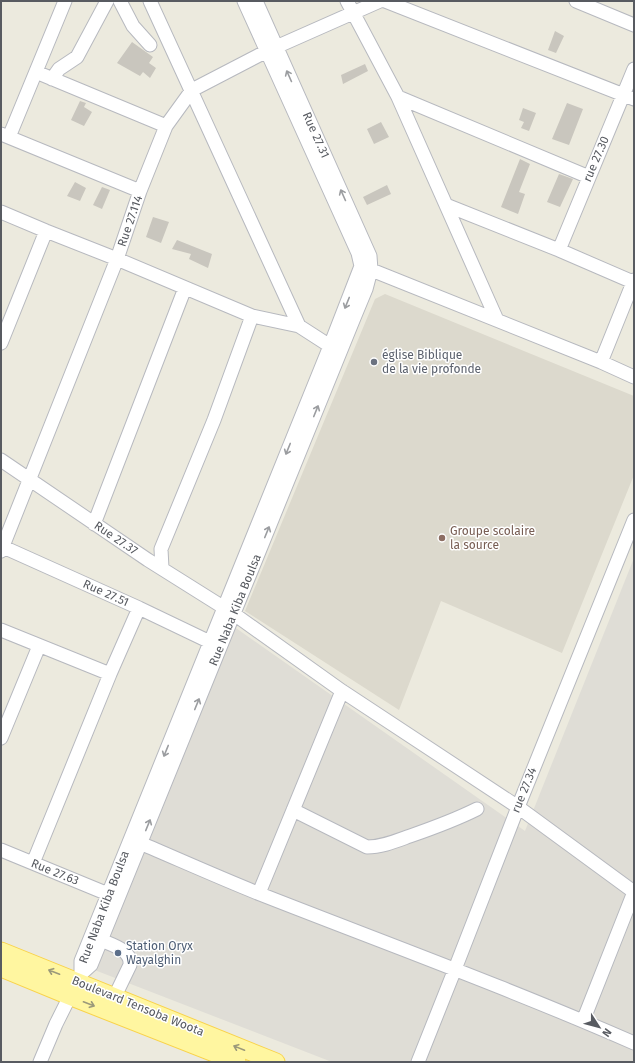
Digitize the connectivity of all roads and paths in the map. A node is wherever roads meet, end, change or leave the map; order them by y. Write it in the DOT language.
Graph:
graph roads {
  1 [pos="65,1"];
  2 [pos="107,1"];
  3 [pos="120,1"];
  4 [pos="150,1"];
  5 [pos="244,1"];
  6 [pos="256,1"];
  7 [pos="347,1"];
  8 [pos="380,1"];
  9 [pos="385,1"];
  10 [pos="576,1"];
  11 [pos="353,13"];
  12 [pos="634,25"];
  13 [pos="150,45"];
  14 [pos="272,49"];
  15 [pos="634,69"];
  16 [pos="36,72"];
  17 [pos="52,78"];
  18 [pos="192,90"];
  19 [pos="398,97"];
  20 [pos="629,97"];
  21 [pos="166,126"];
  22 [pos="5,135"];
  23 [pos="589,176"];
  24 [pos="140,191"];
  25 [pos="446,205"];
  26 [pos="1,212"];
  27 [pos="46,231"];
  28 [pos="559,250"];
  29 [pos="117,259"];
  30 [pos="366,268"];
  31 [pos="634,281"];
  32 [pos="185,288"];
  33 [pos="252,316"];
  34 [pos="497,320"];
  35 [pos="300,326"];
  36 [pos="1,343"];
  37 [pos="330,346"];
  38 [pos="601,362"];
  39 [pos="634,377"];
  40 [pos="1,460"];
  41 [pos="30,481"];
  42 [pos="634,522"];
  43 [pos="94,524"];
  44 [pos="2,548"];
  45 [pos="161,549"];
  46 [pos="148,560"];
  47 [pos="162,568"];
  48 [pos="139,608"];
  49 [pos="229,611"];
  50 [pos="1,630"];
  51 [pos="210,642"];
  52 [pos="39,646"];
  53 [pos="110,674"];
  54 [pos="342,691"];
  55 [pos="1,738"];
  56 [pos="518,807"];
  57 [pos="477,809"];
  58 [pos="293,810"];
  59 [pos="140,844"];
  60 [pos="1,850"];
  61 [pos="34,863"];
  62 [pos="634,892"];
  63 [pos="259,893"];
  64 [pos="108,894"];
  65 [pos="101,940"];
  66 [pos="1,951"];
  67 [pos="1,968"];
  68 [pos="456,969"];
  69 [pos="79,977"];
  70 [pos="70,996"];
  71 [pos="115,996"];
  72 [pos="583,1021"];
  73 [pos="634,1043"];
  74 [pos="227,1060"];
  75 [pos="40,1062"];
  76 [pos="276,1062"];
  77 [pos="418,1062"];
  1 -- 16 [label="street"];
  2 -- 17 [label="street"];
  3 -- 13 [label="street"];
  4 -- 18 [label="street"];
  5 -- 14 [label="street, Rue 27.31"];
  6 -- 14 [label="street, Rue 27.31"];
  7 -- 11 [label="street"];
  8 -- 11 [label="street, Rue 27.114"];
  9 -- 20 [label="street"];
  10 -- 12 [label="street"];
  11 -- 14 [label="street, Rue 27.114"];
  11 -- 19 [label="street"];
  14 -- 18 [label="street, Rue 27.114"];
  14 -- 30 [label="street, Rue 27.31"];
  15 -- 20 [label="street, rue 27.30"];
  16 -- 17 [label="street"];
  16 -- 22 [label="street"];
  17 -- 21 [label="street"];
  18 -- 21 [label="street, Rue 27.114"];
  18 -- 35 [label="street"];
  19 -- 23 [label="street"];
  19 -- 25 [label="street"];
  20 -- 23 [label="street, rue 27.30"];
  21 -- 24 [label="street, Rue 27.114"];
  22 -- 24 [label="street"];
  23 -- 28 [label="street, rue 27.30"];
  24 -- 29 [label="street, Rue 27.114"];
  25 -- 28 [label="street"];
  25 -- 34 [label="street"];
  26 -- 27 [label="street"];
  27 -- 29 [label="street"];
  27 -- 36 [label="street"];
  28 -- 31 [label="street"];
  29 -- 32 [label="street"];
  29 -- 41 [label="street, Rue 27.114"];
  30 -- 34 [label="street"];
  30 -- 37 [label="street, Rue Naba Kiba Boulsa, one-way"];
  49 -- 30 [label="street, Rue Naba Kiba Boulsa, one-way"];
  31 -- 38 [label="street"];
  32 -- 33 [label="street"];
  32 -- 43 [label="street"];
  33 -- 35 [label="street"];
  33 -- 45 [label="street"];
  34 -- 38 [label="street"];
  35 -- 37 [label="street"];
  37 -- 49 [label="street, Rue Naba Kiba Boulsa, one-way"];
  38 -- 39 [label="street"];
  40 -- 41 [label="street, Rue 27.37"];
  41 -- 43 [label="street, Rue 27.37"];
  41 -- 44 [label="street, Rue 27.114"];
  42 -- 56 [label="street, rue 27.34"];
  43 -- 46 [label="street, Rue 27.37"];
  44 -- 48 [label="street, Rue 27.51"];
  45 -- 46 [label="street"];
  45 -- 47 [label="street"];
  46 -- 47 [label="street, Rue 27.37"];
  47 -- 49 [label="street, Rue 27.37"];
  48 -- 51 [label="street, Rue 27.51"];
  48 -- 53 [label="street"];
  49 -- 51 [label="street, Rue Naba Kiba Boulsa"];
  49 -- 54 [label="street, Rue 27.37"];
  59 -- 49 [label="street, Rue Naba Kiba Boulsa, one-way"];
  50 -- 52 [label="street"];
  51 -- 64 [label="street, Rue Naba Kiba Boulsa, one-way"];
  52 -- 53 [label="street"];
  52 -- 55 [label="street"];
  53 -- 61 [label="street"];
  54 -- 56 [label="street, Rue 27.37"];
  54 -- 58 [label="street"];
  56 -- 62 [label="street, Rue 27.37"];
  56 -- 68 [label="street, rue 27.34"];
  57 -- 58 [label="street"];
  58 -- 63 [label="street"];
  59 -- 63 [label="street"];
  59 -- 65 [label="street, Rue Naba Kiba Boulsa"];
  60 -- 61 [label="street, Rue 27.63"];
  61 -- 64 [label="street, Rue 27.63"];
  62 -- 72 [label="street"];
  63 -- 68 [label="street"];
  64 -- 69 [label="street, Rue Naba Kiba Boulsa"];
  65 -- 69 [label="street, Rue Naba Kiba Boulsa"];
  65 -- 71 [label="street"];
  69 -- 66 [label="main road, Boulevard Tensoba Woota, one-way"];
  67 -- 70 [label="main road, Boulevard Tensoba Woota"];
  68 -- 72 [label="street"];
  68 -- 77 [label="street, rue 27.34"];
  69 -- 70 [label="street"];
  69 -- 71 [label="main road, Boulevard Tensoba Woota"];
  70 -- 74 [label="main road, Boulevard Tensoba Woota, one-way"];
  70 -- 75 [label="street"];
  76 -- 71 [label="main road, Boulevard Tensoba Woota, one-way"];
  72 -- 73 [label="street"];
}
